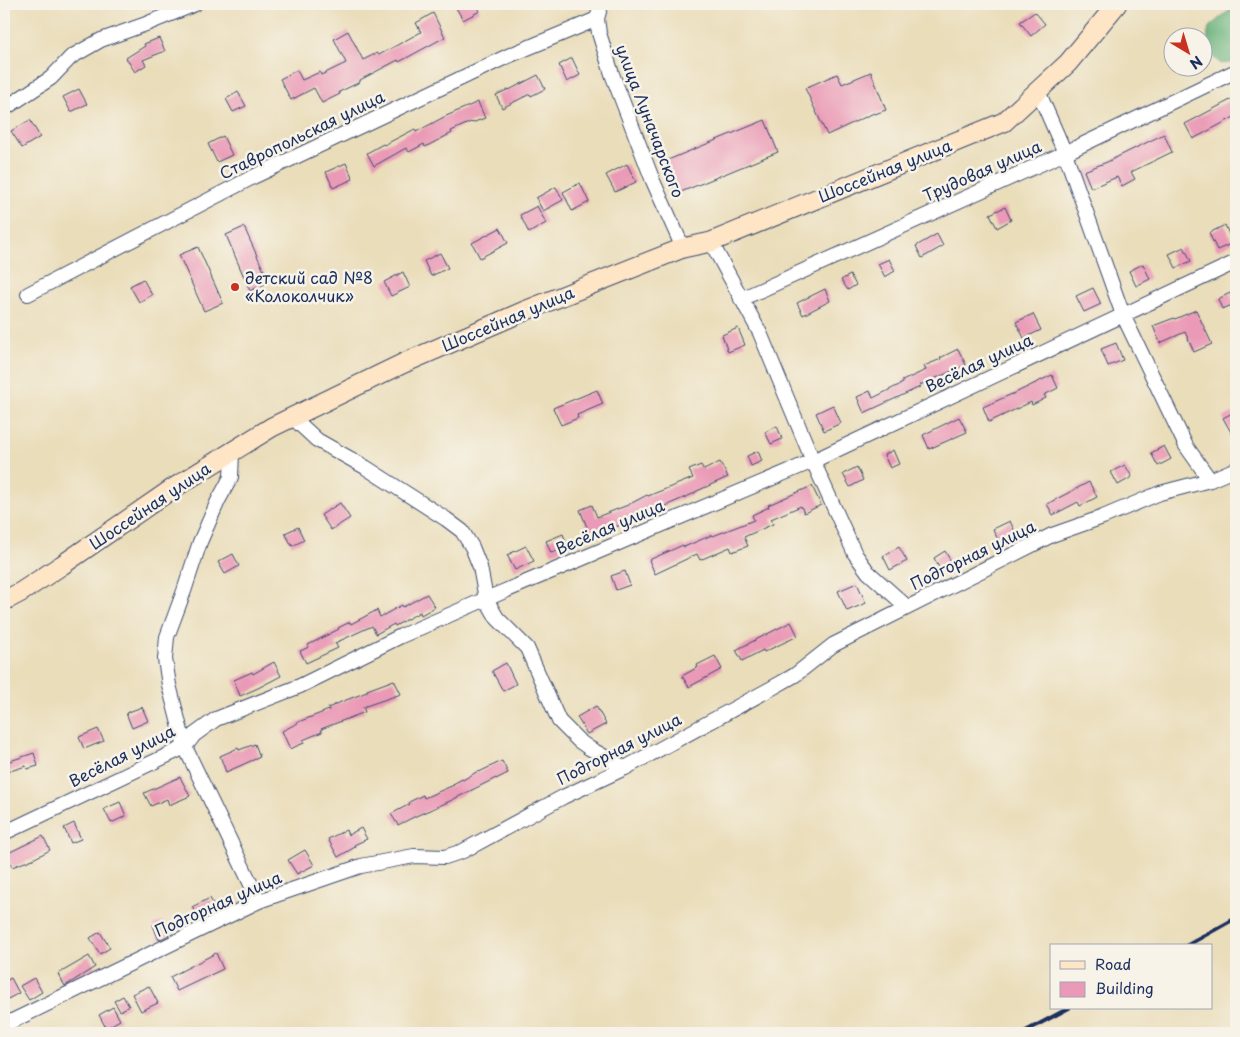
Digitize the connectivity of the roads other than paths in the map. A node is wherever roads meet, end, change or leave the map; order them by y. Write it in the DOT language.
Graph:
graph roads {
  1 [pos="195,4"];
  2 [pos="601,4"];
  3 [pos="1117,4"];
  4 [pos="597,19"];
  5 [pos="1236,71"];
  6 [pos="1038,91"];
  7 [pos="4,109"];
  8 [pos="1065,153"];
  9 [pos="711,242"];
  10 [pos="683,248"];
  11 [pos="1236,262"];
  12 [pos="28,294"];
  13 [pos="741,299"];
  14 [pos="1123,315"];
  15 [pos="292,417"];
  16 [pos="232,452"];
  17 [pos="813,461"];
  18 [pos="1236,469"];
  19 [pos="1210,480"];
  20 [pos="486,599"];
  21 [pos="4,601"];
  22 [pos="907,607"];
  23 [pos="185,747"];
  24 [pos="625,768"];
  25 [pos="4,833"];
  26 [pos="259,901"];
  27 [pos="4,1025"];
  1 -- 7 [label="street"];
  2 -- 4 [label="street, улица Луначарского"];
  3 -- 6 [label="main road, Шоссейная улица"];
  4 -- 10 [label="street, улица Луначарского"];
  4 -- 12 [label="street, Ставропольская улица"];
  5 -- 8 [label="street, Трудовая улица"];
  6 -- 8 [label="street"];
  6 -- 9 [label="main road, Шоссейная улица"];
  8 -- 13 [label="street, Трудовая улица"];
  8 -- 14 [label="street"];
  9 -- 10 [label="main road, Шоссейная улица"];
  9 -- 13 [label="street"];
  10 -- 15 [label="main road, Шоссейная улица"];
  11 -- 14 [label="street, Весёлая улица"];
  13 -- 17 [label="street"];
  14 -- 17 [label="street, Весёлая улица"];
  14 -- 19 [label="street"];
  15 -- 16 [label="main road, Шоссейная улица"];
  15 -- 20 [label="street"];
  16 -- 21 [label="main road, Шоссейная улица"];
  16 -- 23 [label="street"];
  17 -- 20 [label="street, Весёлая улица"];
  17 -- 22 [label="street"];
  18 -- 19 [label="street, Подгорная улица"];
  19 -- 22 [label="street, Подгорная улица"];
  20 -- 23 [label="street, Весёлая улица"];
  20 -- 24 [label="street"];
  22 -- 24 [label="street, Подгорная улица"];
  23 -- 25 [label="street, Весёлая улица"];
  23 -- 26 [label="street"];
  24 -- 26 [label="street, Подгорная улица"];
  26 -- 27 [label="street, Подгорная улица"];
}
